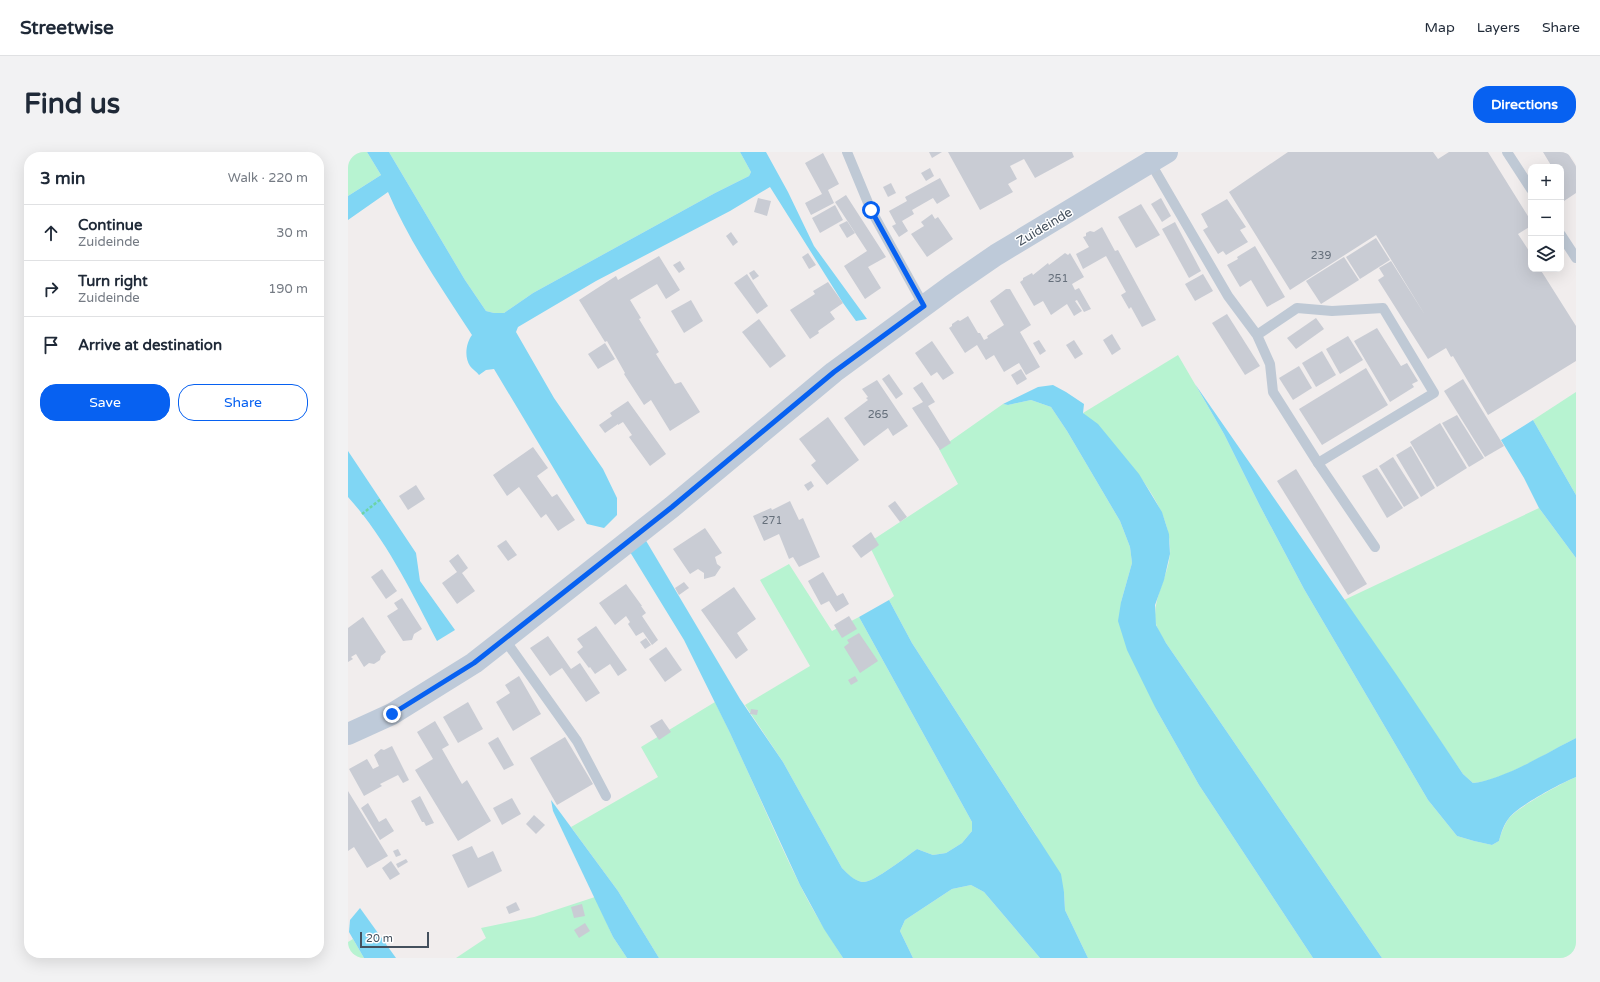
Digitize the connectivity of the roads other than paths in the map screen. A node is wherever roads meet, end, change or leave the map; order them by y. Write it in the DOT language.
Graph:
graph roads {
  1 [pos="847,152"];
  2 [pos="1507,152"];
  3 [pos="1158,157"];
  4 [pos="1528,184"];
  5 [pos="1562,236"];
  6 [pos="1576,258"];
  7 [pos="924,306"];
  8 [pos="1257,335"];
  9 [pos="1318,463"];
  10 [pos="1375,547"];
  11 [pos="505,640"];
  12 [pos="348,734"];
  13 [pos="606,796"];
  1 -- 7 [label="lane"];
  2 -- 4 [label="lane"];
  3 -- 7 [label="street, Zuideinde"];
  3 -- 8 [label="lane"];
  5 -- 6 [label="lane"];
  7 -- 11 [label="street, Zuideinde"];
  8 -- 9 [label="lane"];
  8 -- 9 [label="lane"];
  9 -- 10 [label="lane"];
  11 -- 12 [label="street, Zuideinde"];
  11 -- 13 [label="lane"];
}
